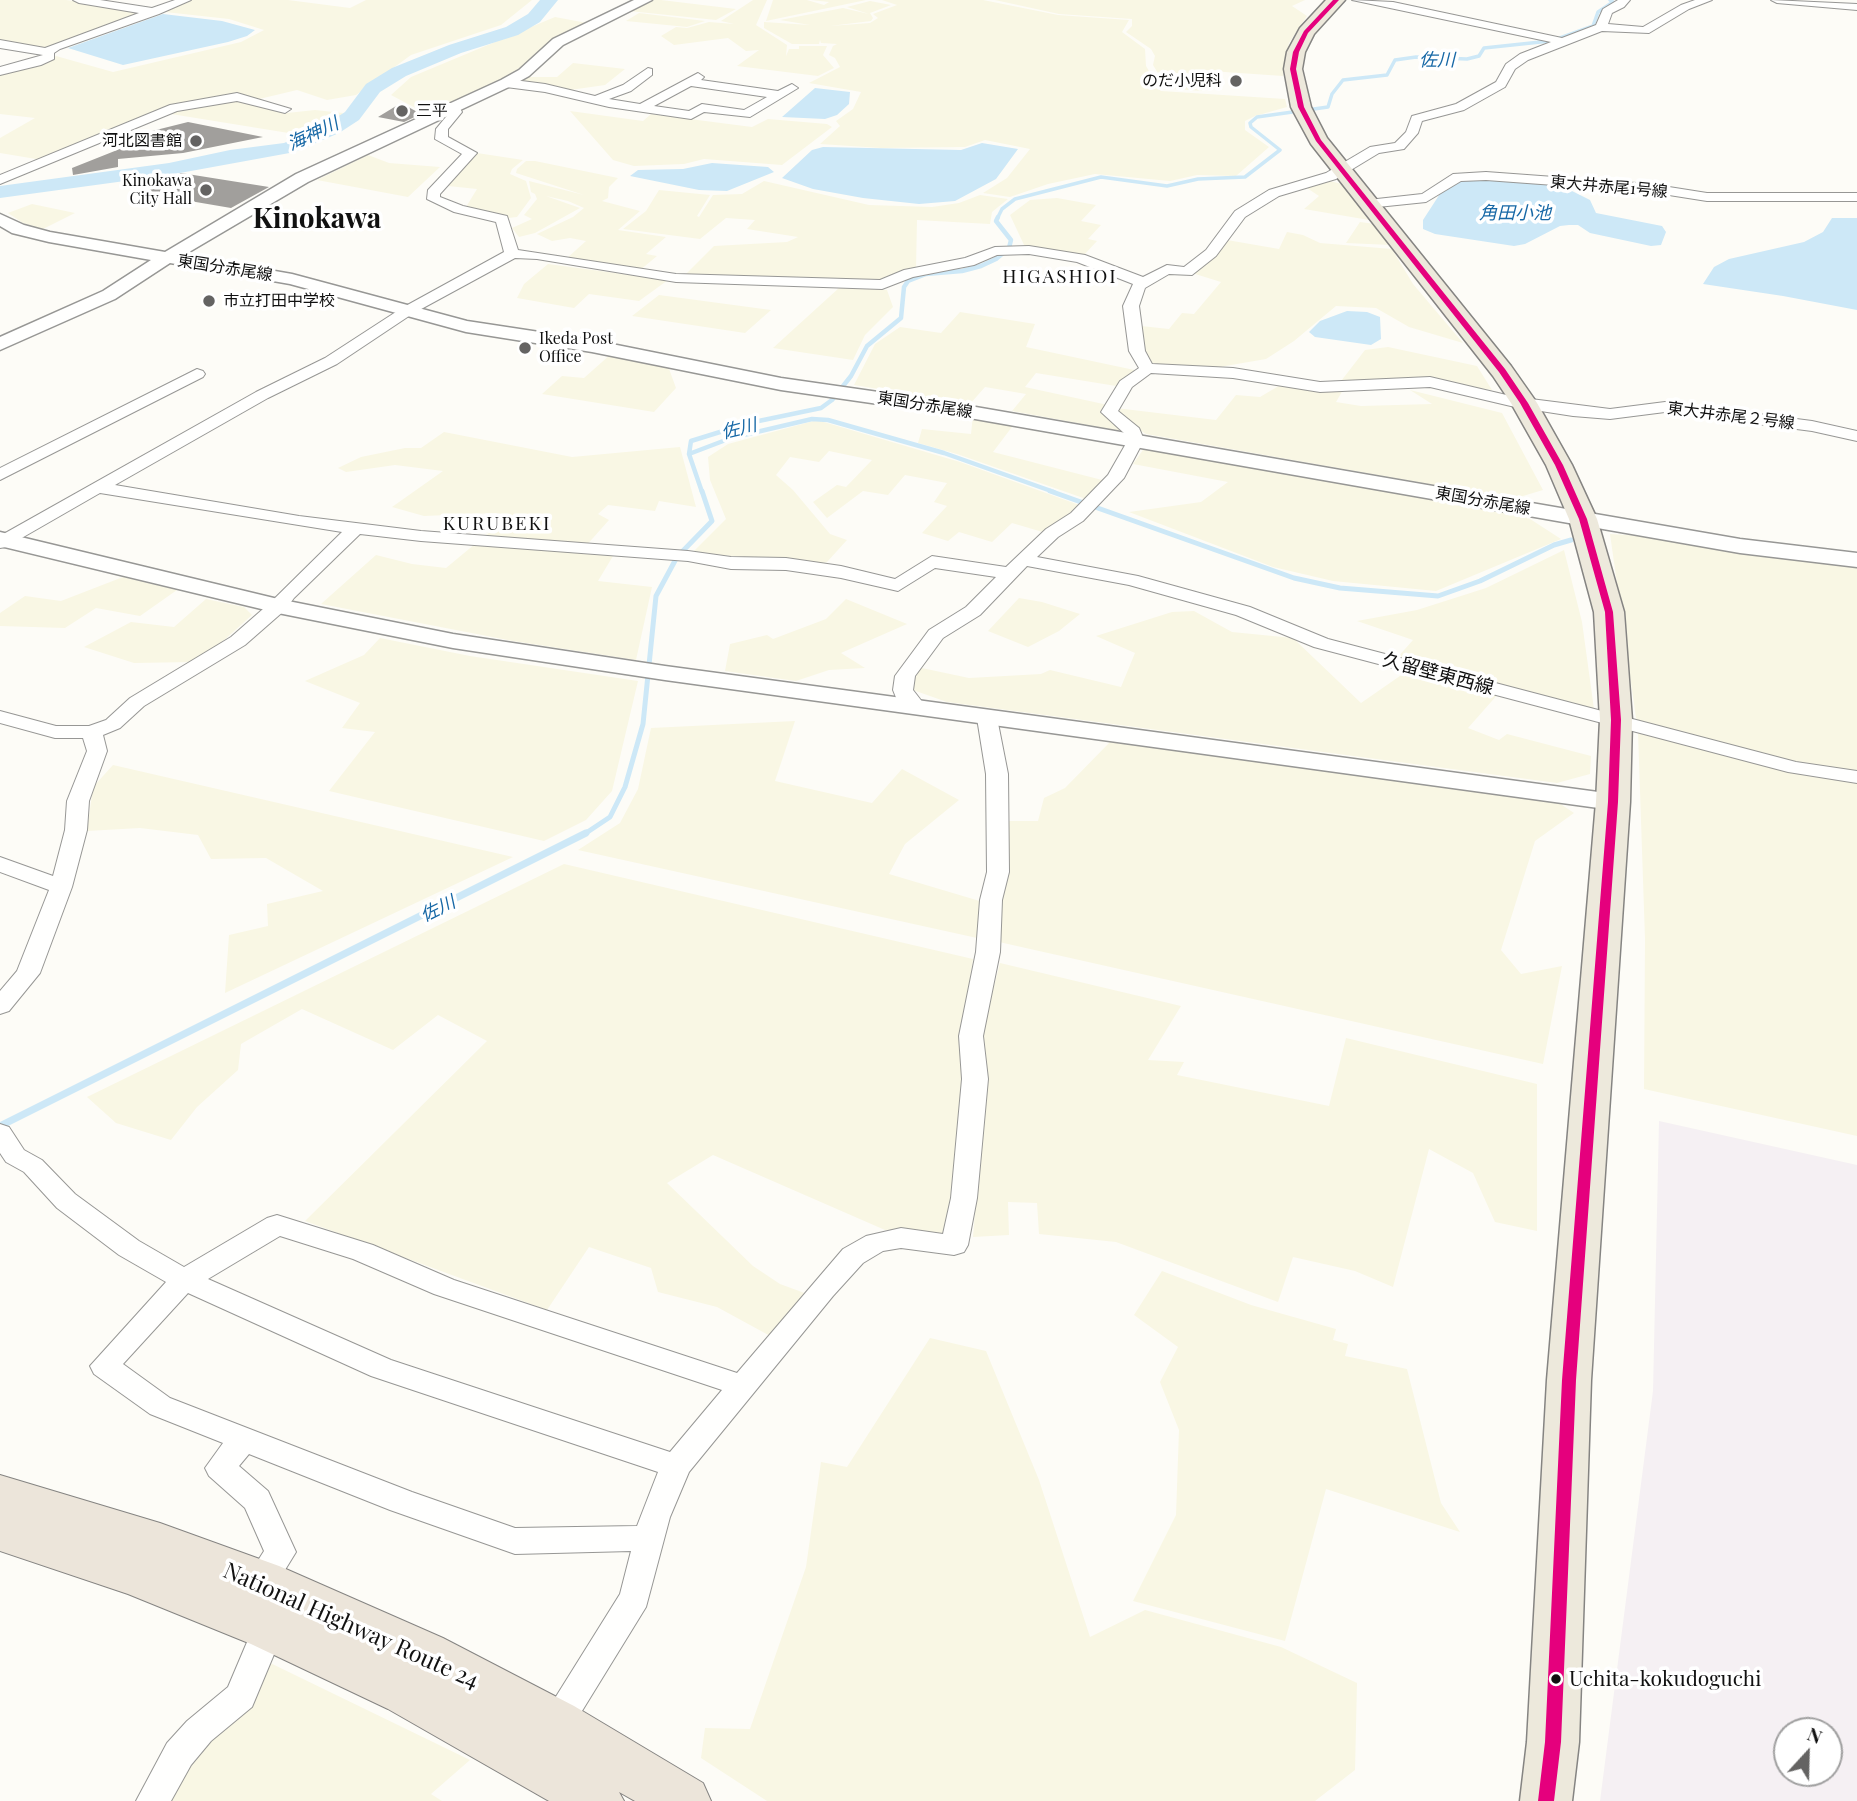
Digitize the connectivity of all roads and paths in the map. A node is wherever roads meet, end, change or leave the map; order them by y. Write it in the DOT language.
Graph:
graph roads {
  1 [pos="79,0"];
  2 [pos="185,0"];
  3 [pos="645,0"];
  4 [pos="1336,0"];
  5 [pos="1358,0"];
  6 [pos="1624,0"];
  7 [pos="1706,0"];
  8 [pos="1777,0"];
  9 [pos="1857,7"];
  10 [pos="157,12"];
  11 [pos="1601,27"];
  12 [pos="1557,40"];
  13 [pos="0,44"];
  14 [pos="47,52"];
  15 [pos="0,71"];
  16 [pos="648,72"];
  17 [pos="506,83"];
  18 [pos="793,88"];
  19 [pos="734,89"];
  20 [pos="779,95"];
  21 [pos="596,100"];
  22 [pos="453,106"];
  23 [pos="642,108"];
  24 [pos="702,108"];
  25 [pos="285,109"];
  26 [pos="1341,169"];
  27 [pos="0,180"];
  28 [pos="1857,197"];
  29 [pos="1368,204"];
  30 [pos="0,219"];
  31 [pos="512,254"];
  32 [pos="164,258"];
  33 [pos="1145,283"];
  34 [pos="407,311"];
  35 [pos="0,344"];
  36 [pos="1147,368"];
  37 [pos="197,374"];
  38 [pos="1524,403"];
  39 [pos="1857,436"];
  40 [pos="1136,440"];
  41 [pos="0,475"];
  42 [pos="99,488"];
  43 [pos="1583,519"];
  44 [pos="357,527"];
  45 [pos="2,541"];
  46 [pos="1857,560"];
  47 [pos="1016,566"];
  48 [pos="278,606"];
  49 [pos="917,708"];
  50 [pos="0,717"];
  51 [pos="987,718"];
  52 [pos="1616,720"];
  53 [pos="92,732"];
  54 [pos="1857,777"];
  55 [pos="1613,802"];
  56 [pos="0,864"];
  57 [pos="61,887"];
  58 [pos="0,1006"];
  59 [pos="7,1145"];
  60 [pos="184,1280"];
  61 [pos="742,1386"];
  62 [pos="242,1441"];
  63 [pos="677,1466"];
  64 [pos="0,1495"];
  65 [pos="0,1531"];
  66 [pos="650,1538"];
  67 [pos="265,1604"];
  68 [pos="555,1764"];
  69 [pos="153,1801"];
  70 [pos="596,1801"];
  71 [pos="683,1801"];
  72 [pos="1546,1801"];
  1 -- 10 [label="street"];
  2 -- 10 [label="street"];
  3 -- 17 [label="street"];
  4 -- 26 [label="main road"];
  5 -- 12 [label="street"];
  6 -- 11 [label="street"];
  7 -- 11 [label="street"];
  8 -- 9 [label="street"];
  10 -- 14 [label="street"];
  11 -- 12 [label="street"];
  12 -- 26 [label="street"];
  13 -- 14 [label="street"];
  14 -- 15 [label="street"];
  16 -- 21 [label="street"];
  17 -- 21 [label="street"];
  17 -- 22 [label="street"];
  18 -- 20 [label="street"];
  19 -- 20 [label="street"];
  19 -- 23 [label="street"];
  19 -- 24 [label="street"];
  20 -- 24 [label="street"];
  21 -- 23 [label="street"];
  22 -- 31 [label="street"];
  22 -- 32 [label="street"];
  23 -- 24 [label="street"];
  25 -- 27 [label="street"];
  26 -- 29 [label="main road"];
  26 -- 33 [label="street"];
  28 -- 29 [label="street, 東大井赤尾1号線"];
  29 -- 38 [label="main road"];
  30 -- 32 [label="street, 東国分赤尾線"];
  31 -- 33 [label="street"];
  31 -- 34 [label="street"];
  32 -- 34 [label="street, 東国分赤尾線"];
  32 -- 35 [label="street"];
  33 -- 36 [label="street"];
  34 -- 40 [label="street, 東国分赤尾線"];
  34 -- 42 [label="street"];
  36 -- 38 [label="street, 東大井赤尾２号線"];
  36 -- 40 [label="street"];
  37 -- 41 [label="street"];
  38 -- 39 [label="street, 東大井赤尾２号線"];
  38 -- 43 [label="main road"];
  40 -- 43 [label="street, 東国分赤尾線"];
  40 -- 47 [label="street"];
  42 -- 44 [label="street, 久留壁東西線"];
  42 -- 45 [label="street"];
  43 -- 46 [label="street, 東国分赤尾線"];
  43 -- 52 [label="main road"];
  44 -- 47 [label="street, 久留壁東西線"];
  44 -- 48 [label="street"];
  45 -- 48 [label="street"];
  47 -- 49 [label="street"];
  47 -- 52 [label="street, 久留壁東西線"];
  48 -- 49 [label="street"];
  48 -- 53 [label="street"];
  49 -- 51 [label="street"];
  50 -- 53 [label="street"];
  51 -- 55 [label="street"];
  51 -- 61 [label="street"];
  52 -- 54 [label="street, 久留壁東西線"];
  52 -- 55 [label="main road"];
  53 -- 57 [label="street"];
  55 -- 72 [label="main road"];
  56 -- 57 [label="street"];
  57 -- 58 [label="street"];
  59 -- 60 [label="street"];
  60 -- 61 [label="street"];
  60 -- 62 [label="street"];
  60 -- 63 [label="street"];
  61 -- 63 [label="street"];
  62 -- 66 [label="street"];
  62 -- 67 [label="street"];
  63 -- 66 [label="street"];
  64 -- 67 [label="highway, National Highway Route 24"];
  65 -- 67 [label="highway, National Highway Route 24"];
  66 -- 68 [label="street"];
  67 -- 68 [label="highway, National Highway Route 24"];
  67 -- 69 [label="street"];
  68 -- 70 [label="highway, National Highway Route 24"];
  68 -- 71 [label="highway, National Highway Route 24"];
}
